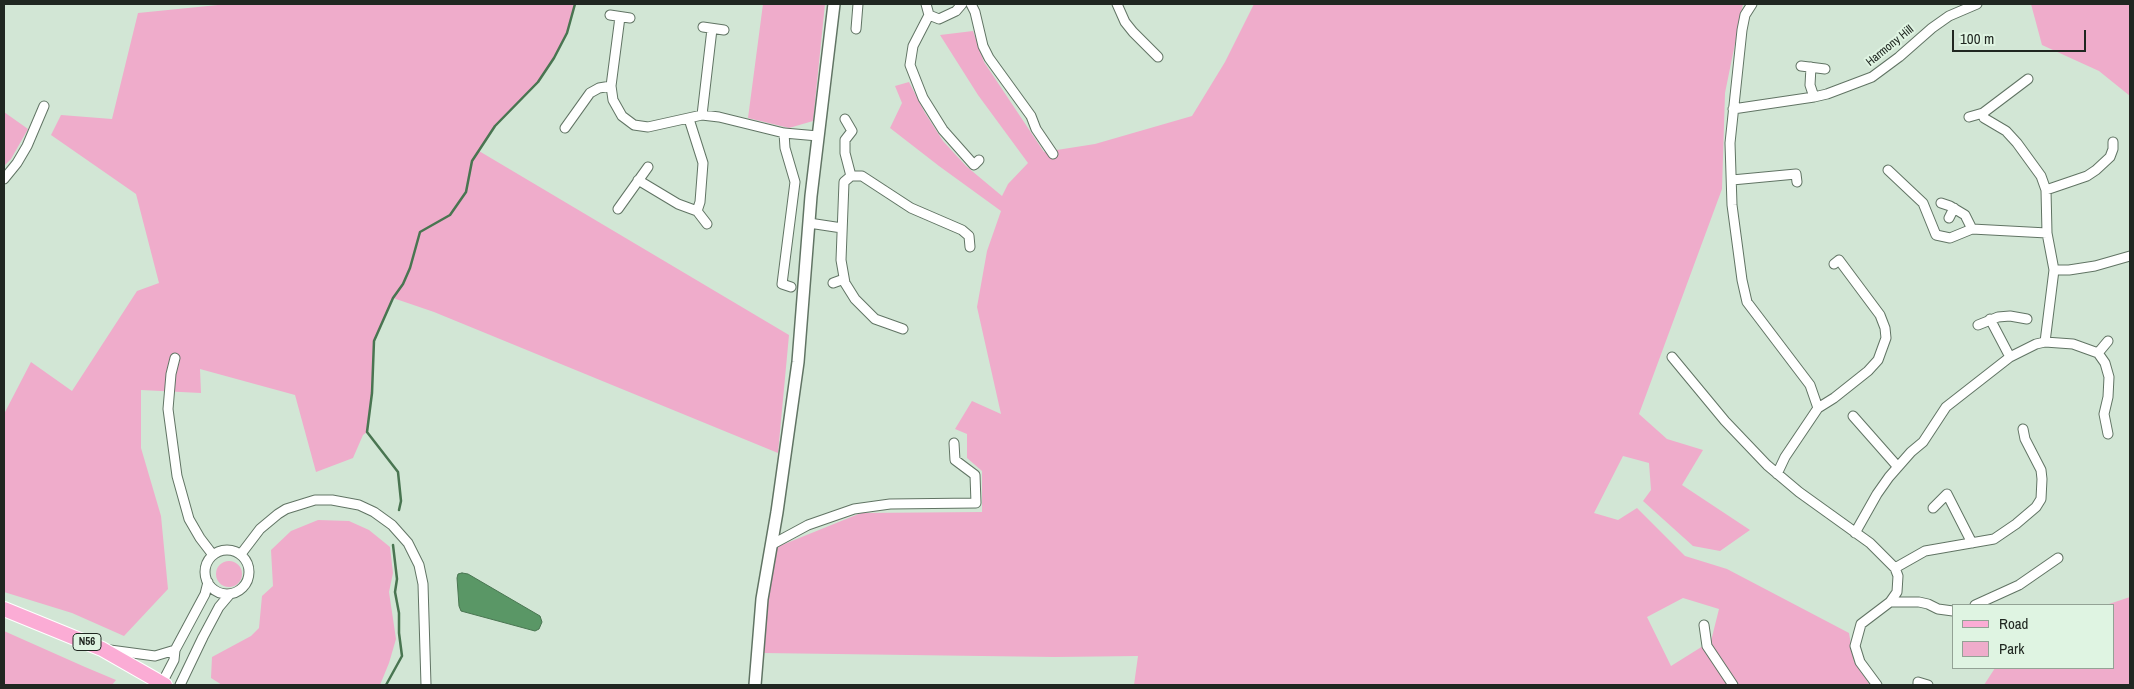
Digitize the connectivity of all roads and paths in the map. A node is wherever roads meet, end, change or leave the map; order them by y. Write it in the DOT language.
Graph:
graph roads {
  1 [pos="834,4"];
  2 [pos="858,4"];
  3 [pos="926,4"];
  4 [pos="962,4"];
  5 [pos="971,4"];
  6 [pos="1117,4"];
  7 [pos="1752,4"];
  8 [pos="1978,4"];
  9 [pos="929,15"];
  10 [pos="630,18"];
  11 [pos="856,29"];
  12 [pos="724,30"];
  13 [pos="1158,57"];
  14 [pos="1801,66"];
  15 [pos="1811,67"];
  16 [pos="1825,69"];
  17 [pos="2028,79"];
  18 [pos="611,86"];
  19 [pos="1814,97"];
  20 [pos="44,106"];
  21 [pos="1733,109"];
  22 [pos="1982,113"];
  23 [pos="702,115"];
  24 [pos="1969,117"];
  25 [pos="689,118"];
  26 [pos="846,119"];
  27 [pos="565,128"];
  28 [pos="784,133"];
  29 [pos="818,136"];
  30 [pos="2113,142"];
  31 [pos="1053,154"];
  32 [pos="979,160"];
  33 [pos="648,167"];
  34 [pos="1888,170"];
  35 [pos="851,176"];
  36 [pos="4,179"];
  37 [pos="638,180"];
  38 [pos="1732,180"];
  39 [pos="1798,182"];
  40 [pos="2046,190"];
  41 [pos="1941,204"];
  42 [pos="1954,208"];
  43 [pos="618,209"];
  44 [pos="697,211"];
  45 [pos="1949,218"];
  46 [pos="809,223"];
  47 [pos="707,224"];
  48 [pos="842,228"];
  49 [pos="1972,230"];
  50 [pos="2047,233"];
  51 [pos="970,247"];
  52 [pos="2130,256"];
  53 [pos="1834,264"];
  54 [pos="2054,270"];
  55 [pos="844,279"];
  56 [pos="833,283"];
  57 [pos="790,286"];
  58 [pos="1990,319"];
  59 [pos="2027,319"];
  60 [pos="1978,325"];
  61 [pos="902,329"];
  62 [pos="2108,341"];
  63 [pos="2045,342"];
  64 [pos="2098,353"];
  65 [pos="2010,357"];
  66 [pos="175,358"];
  67 [pos="1672,358"];
  68 [pos="1818,408"];
  69 [pos="1853,416"];
  70 [pos="2023,429"];
  71 [pos="2108,434"];
  72 [pos="954,443"];
  73 [pos="1898,467"];
  74 [pos="1777,474"];
  75 [pos="1932,508"];
  76 [pos="1855,533"];
  77 [pos="1972,543"];
  78 [pos="771,545"];
  79 [pos="241,554"];
  80 [pos="213,555"];
  81 [pos="2058,558"];
  82 [pos="1894,568"];
  83 [pos="208,582"];
  84 [pos="230,594"];
  85 [pos="1890,602"];
  86 [pos="1977,604"];
  87 [pos="4,609"];
  88 [pos="1952,611"];
  89 [pos="1704,625"];
  90 [pos="102,649"];
  91 [pos="175,650"];
  92 [pos="164,684"];
  93 [pos="180,685"];
  94 [pos="426,685"];
  95 [pos="755,685"];
  96 [pos="1733,685"];
  97 [pos="1877,685"];
  98 [pos="1918,685"];
  99 [pos="1928,685"];
  1 -- 29 [label="street"];
  2 -- 11 [label="street"];
  3 -- 9 [label="street"];
  4 -- 9 [label="street"];
  5 -- 31 [label="street"];
  6 -- 13 [label="street"];
  7 -- 21 [label="street"];
  8 -- 19 [label="street, Harmony Hill"];
  9 -- 32 [label="street"];
  10 -- 18 [label="street"];
  12 -- 23 [label="street"];
  14 -- 15 [label="street"];
  15 -- 16 [label="street"];
  15 -- 19 [label="street"];
  17 -- 22 [label="street"];
  18 -- 25 [label="street"];
  18 -- 27 [label="street"];
  19 -- 21 [label="street, Harmony Hill"];
  20 -- 36 [label="street"];
  21 -- 38 [label="street"];
  22 -- 24 [label="street"];
  22 -- 40 [label="street"];
  23 -- 25 [label="street"];
  23 -- 28 [label="street"];
  25 -- 44 [label="street"];
  26 -- 35 [label="street"];
  28 -- 29 [label="street"];
  28 -- 57 [label="street"];
  29 -- 46 [label="street"];
  30 -- 40 [label="street"];
  33 -- 37 [label="street"];
  34 -- 49 [label="street"];
  35 -- 48 [label="street"];
  35 -- 51 [label="street"];
  37 -- 43 [label="street"];
  37 -- 44 [label="street"];
  38 -- 39 [label="street"];
  38 -- 68 [label="street"];
  40 -- 50 [label="street"];
  41 -- 42 [label="street"];
  42 -- 45 [label="street"];
  42 -- 49 [label="street"];
  44 -- 47 [label="street"];
  46 -- 48 [label="street"];
  46 -- 78 [label="street"];
  48 -- 55 [label="street"];
  49 -- 50 [label="street"];
  50 -- 54 [label="street"];
  52 -- 54 [label="street"];
  53 -- 68 [label="street"];
  54 -- 63 [label="street"];
  55 -- 56 [label="street"];
  55 -- 61 [label="street"];
  58 -- 59 [label="street"];
  58 -- 60 [label="street"];
  58 -- 65 [label="street"];
  62 -- 64 [label="street"];
  63 -- 64 [label="street"];
  63 -- 65 [label="street"];
  64 -- 71 [label="street"];
  65 -- 73 [label="street"];
  66 -- 80 [label="street"];
  67 -- 74 [label="street"];
  68 -- 74 [label="street"];
  69 -- 73 [label="street"];
  70 -- 77 [label="street"];
  72 -- 78 [label="street"];
  73 -- 76 [label="street"];
  74 -- 76 [label="street"];
  75 -- 77 [label="street"];
  76 -- 82 [label="street"];
  77 -- 82 [label="street"];
  78 -- 95 [label="street"];
  79 -- 80 [label="street"];
  79 -- 84 [label="street"];
  79 -- 94 [label="street"];
  80 -- 83 [label="street"];
  81 -- 86 [label="street"];
  82 -- 85 [label="street"];
  83 -- 84 [label="street"];
  83 -- 91 [label="street"];
  84 -- 93 [label="street"];
  85 -- 88 [label="street"];
  85 -- 97 [label="street"];
  87 -- 90 [label="main road, N56"];
  89 -- 96 [label="street"];
  90 -- 91 [label="street"];
  90 -- 92 [label="main road, N56"];
  91 -- 92 [label="street"];
  98 -- 99 [label="street"];
}
